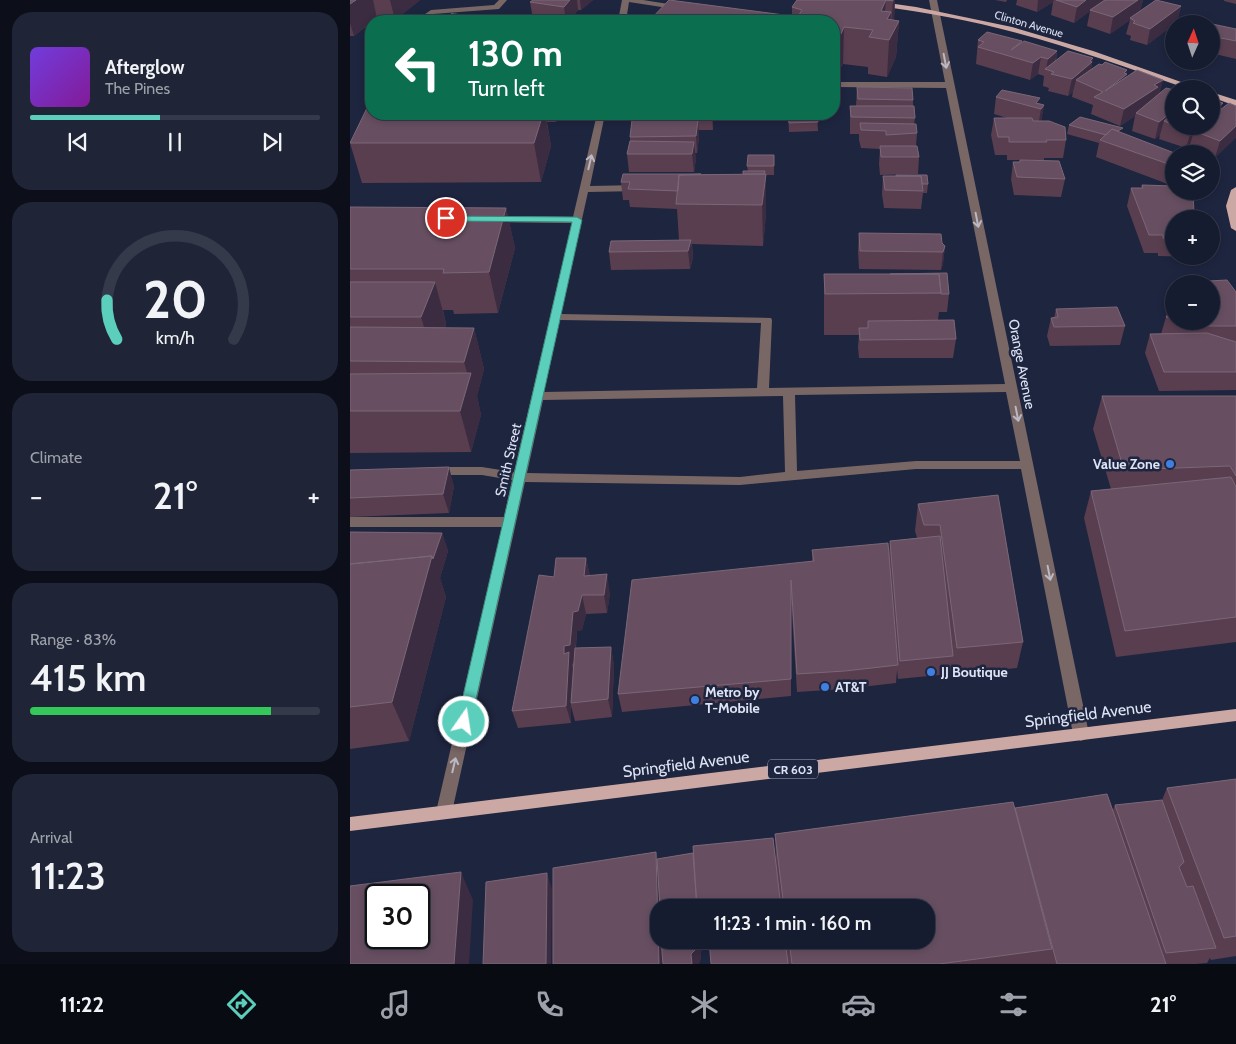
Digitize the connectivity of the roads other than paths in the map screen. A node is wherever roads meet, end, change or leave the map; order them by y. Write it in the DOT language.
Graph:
graph roads {
  1 [pos="503,0"];
  2 [pos="627,0"];
  3 [pos="850,0"];
  4 [pos="933,0"];
  5 [pos="690,9"];
  6 [pos="431,12"];
  7 [pos="936,13"];
  8 [pos="427,15"];
  9 [pos="453,15"];
  10 [pos="623,15"];
  11 [pos="1171,80"];
  12 [pos="840,85"];
  13 [pos="950,85"];
  14 [pos="1220,97"];
  15 [pos="1236,102"];
  16 [pos="600,120"];
  17 [pos="584,188"];
  18 [pos="651,188"];
  19 [pos="1236,190"];
  20 [pos="478,219"];
  21 [pos="577,220"];
  22 [pos="1236,228"];
  23 [pos="555,317"];
  24 [pos="1011,388"];
  25 [pos="763,392"];
  26 [pos="789,392"];
  27 [pos="537,396"];
  28 [pos="1027,464"];
  29 [pos="416,470"];
  30 [pos="790,476"];
  31 [pos="519,477"];
  32 [pos="350,522"];
  33 [pos="509,522"];
  34 [pos="1236,715"];
  35 [pos="1081,734"];
  36 [pos="444,812"];
  37 [pos="350,824"];
  1 -- 6 [label="street"];
  2 -- 5 [label="street"];
  2 -- 10 [label="street"];
  3 -- 7 [label="main road, Clinton Avenue"];
  4 -- 7 [label="street, Orange Avenue"];
  6 -- 8 [label="street"];
  6 -- 9 [label="street"];
  7 -- 11 [label="main road, Clinton Avenue"];
  7 -- 13 [label="street, Orange Avenue, one-way"];
  12 -- 13 [label="street"];
  13 -- 24 [label="street, Orange Avenue, one-way"];
  14 -- 15 [label="main road"];
  17 -- 16 [label="street, Smith Street, one-way"];
  17 -- 18 [label="street"];
  17 -- 21 [label="street, Smith Street"];
  19 -- 22 [label="main road"];
  20 -- 21 [label="street"];
  21 -- 23 [label="street, Smith Street"];
  23 -- 25 [label="street"];
  23 -- 27 [label="street, Smith Street"];
  24 -- 26 [label="street"];
  24 -- 28 [label="street, Orange Avenue, one-way"];
  25 -- 26 [label="street"];
  25 -- 27 [label="street"];
  26 -- 30 [label="street"];
  27 -- 31 [label="street, Smith Street"];
  28 -- 30 [label="street"];
  28 -- 35 [label="street, Orange Avenue, one-way"];
  29 -- 31 [label="street"];
  30 -- 31 [label="street"];
  31 -- 33 [label="street, Smith Street"];
  32 -- 33 [label="street"];
  36 -- 33 [label="street, Smith Street, one-way"];
  34 -- 35 [label="main road, Springfield Avenue / CR 603"];
  35 -- 36 [label="main road, Springfield Avenue / CR 603"];
  36 -- 37 [label="main road, Springfield Avenue / CR 603"];
}
